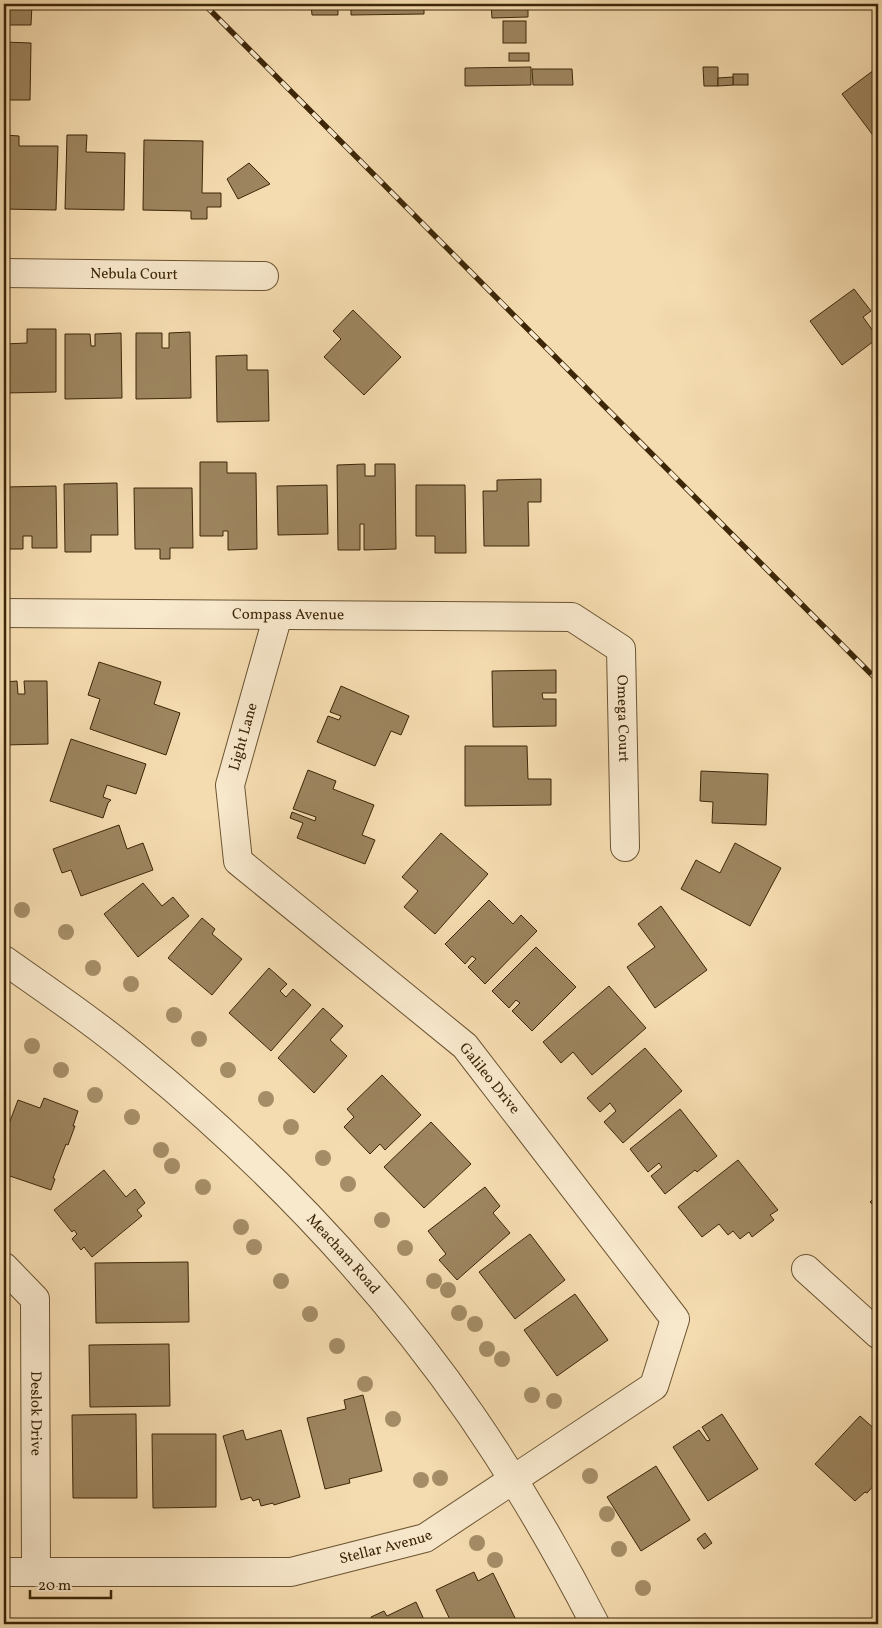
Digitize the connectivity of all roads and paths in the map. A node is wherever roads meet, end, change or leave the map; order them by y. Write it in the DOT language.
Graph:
graph roads {
  1 [pos="4,273"];
  2 [pos="264,276"];
  3 [pos="4,613"];
  4 [pos="278,614"];
  5 [pos="572,617"];
  6 [pos="625,847"];
  7 [pos="238,861"];
  8 [pos="4,960"];
  9 [pos="4,1267"];
  10 [pos="806,1269"];
  11 [pos="675,1318"];
  12 [pos="878,1334"];
  13 [pos="512,1479"];
  14 [pos="4,1572"];
  15 [pos="36,1572"];
  16 [pos="595,1624"];
  1 -- 2 [label="street, Nebula Court"];
  3 -- 4 [label="street, Compass Avenue"];
  4 -- 5 [label="street, Compass Avenue"];
  4 -- 7 [label="street, Light Lane"];
  5 -- 6 [label="street, Omega Court"];
  7 -- 11 [label="street, Galileo Drive"];
  8 -- 13 [label="street, Meacham Road"];
  9 -- 15 [label="street, Deslok Drive"];
  10 -- 12 [label="street"];
  11 -- 13 [label="street, Stellar Avenue"];
  13 -- 15 [label="street, Stellar Avenue"];
  13 -- 16 [label="street, Meacham Road"];
  14 -- 15 [label="street, Stellar Avenue"];
}
